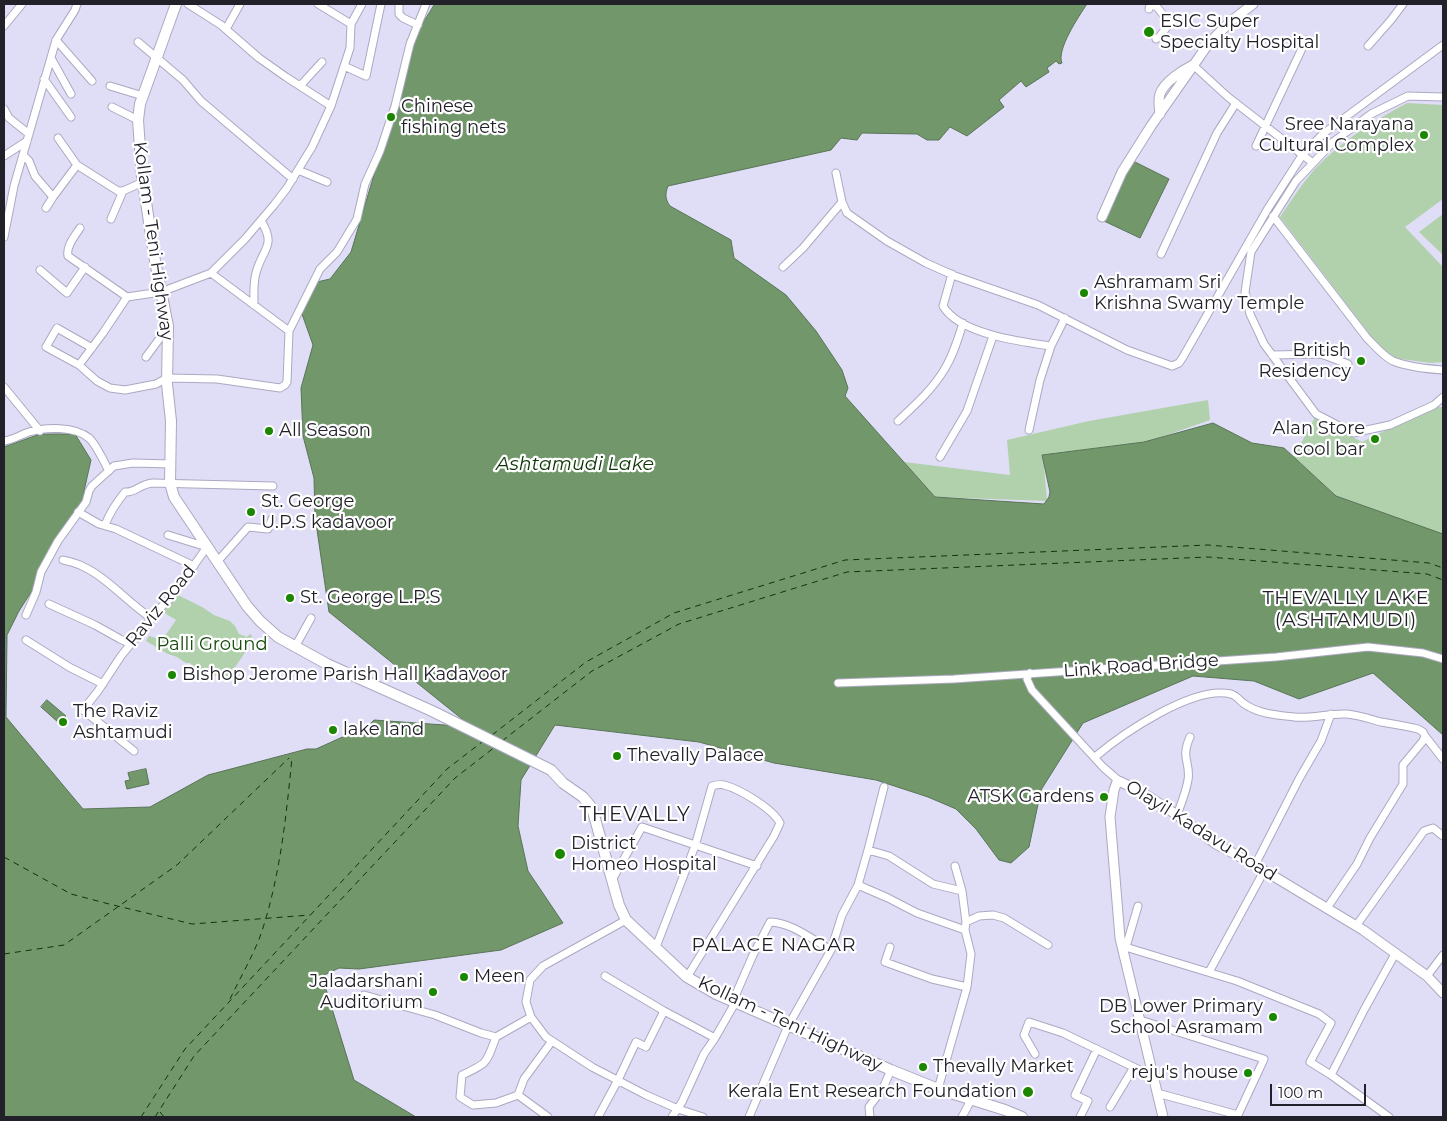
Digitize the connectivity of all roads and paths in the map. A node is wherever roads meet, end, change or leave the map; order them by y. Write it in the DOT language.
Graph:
graph roads {
  1 [pos="22,4"];
  2 [pos="82,4"];
  3 [pos="176,4"];
  4 [pos="188,4"];
  5 [pos="240,4"];
  6 [pos="318,4"];
  7 [pos="362,4"];
  8 [pos="381,4"];
  9 [pos="400,4"];
  10 [pos="426,4"];
  11 [pos="1253,4"];
  12 [pos="1402,4"];
  13 [pos="76,7"];
  14 [pos="1149,9"];
  15 [pos="350,24"];
  16 [pos="418,25"];
  17 [pos="4,26"];
  18 [pos="226,28"];
  19 [pos="1156,39"];
  20 [pos="56,40"];
  21 [pos="1306,40"];
  22 [pos="138,42"];
  23 [pos="1368,46"];
  24 [pos="1443,46"];
  25 [pos="51,58"];
  26 [pos="158,58"];
  27 [pos="322,62"];
  28 [pos="1193,65"];
  29 [pos="344,66"];
  30 [pos="44,79"];
  31 [pos="92,81"];
  32 [pos="110,86"];
  33 [pos="300,86"];
  34 [pos="1165,87"];
  35 [pos="1176,92"];
  36 [pos="71,94"];
  37 [pos="143,96"];
  38 [pos="1443,97"];
  39 [pos="1236,102"];
  40 [pos="331,106"];
  41 [pos="112,107"];
  42 [pos="4,109"];
  43 [pos="1160,114"];
  44 [pos="71,117"];
  45 [pos="138,120"];
  46 [pos="1266,126"];
  47 [pos="28,137"];
  48 [pos="58,138"];
  49 [pos="1256,146"];
  50 [pos="1303,154"];
  51 [pos="23,155"];
  52 [pos="4,156"];
  53 [pos="1313,163"];
  54 [pos="77,165"];
  55 [pos="298,170"];
  56 [pos="836,173"];
  57 [pos="293,179"];
  58 [pos="143,182"];
  59 [pos="326,182"];
  60 [pos="123,191"];
  61 [pos="53,197"];
  62 [pos="842,202"];
  63 [pos="46,208"];
  64 [pos="1273,216"];
  65 [pos="1102,218"];
  66 [pos="111,219"];
  67 [pos="261,220"];
  68 [pos="80,228"];
  69 [pos="4,236"];
  70 [pos="1161,254"];
  71 [pos="85,267"];
  72 [pos="783,267"];
  73 [pos="40,270"];
  74 [pos="211,273"];
  75 [pos="952,274"];
  76 [pos="161,292"];
  77 [pos="127,297"];
  78 [pos="254,305"];
  79 [pos="1065,318"];
  80 [pos="963,322"];
  81 [pos="168,326"];
  82 [pos="289,331"];
  83 [pos="993,336"];
  84 [pos="1052,346"];
  85 [pos="92,348"];
  86 [pos="1272,355"];
  87 [pos="146,357"];
  88 [pos="1348,364"];
  89 [pos="78,365"];
  90 [pos="1443,370"];
  91 [pos="168,378"];
  92 [pos="5,390"];
  93 [pos="1443,397"];
  94 [pos="898,420"];
  95 [pos="1029,430"];
  96 [pos="40,431"];
  97 [pos="4,441"];
  98 [pos="940,457"];
  99 [pos="170,464"];
  100 [pos="109,471"];
  101 [pos="170,483"];
  102 [pos="273,486"];
  103 [pos="78,512"];
  104 [pos="272,520"];
  105 [pos="105,525"];
  106 [pos="168,535"];
  107 [pos="207,547"];
  108 [pos="63,560"];
  109 [pos="217,562"];
  110 [pos="194,566"];
  111 [pos="49,604"];
  112 [pos="26,615"];
  113 [pos="151,618"];
  114 [pos="311,618"];
  115 [pos="26,640"];
  116 [pos="131,644"];
  117 [pos="295,646"];
  118 [pos="1443,659"];
  119 [pos="1030,673"];
  120 [pos="838,683"];
  121 [pos="103,684"];
  122 [pos="1331,714"];
  123 [pos="1425,736"];
  124 [pos="1190,737"];
  125 [pos="134,751"];
  126 [pos="1094,757"];
  127 [pos="1443,759"];
  128 [pos="1119,781"];
  129 [pos="884,787"];
  130 [pos="1177,815"];
  131 [pos="1443,836"];
  132 [pos="695,846"];
  133 [pos="868,850"];
  134 [pos="1255,865"];
  135 [pos="757,866"];
  136 [pos="955,866"];
  137 [pos="1264,870"];
  138 [pos="612,880"];
  139 [pos="858,885"];
  140 [pos="962,891"];
  141 [pos="1138,906"];
  142 [pos="1327,908"];
  143 [pos="626,920"];
  144 [pos="966,922"];
  145 [pos="1356,926"];
  146 [pos="964,930"];
  147 [pos="1048,945"];
  148 [pos="1124,946"];
  149 [pos="656,947"];
  150 [pos="890,947"];
  151 [pos="830,950"];
  152 [pos="1396,954"];
  153 [pos="1443,954"];
  154 [pos="1209,972"];
  155 [pos="605,976"];
  156 [pos="687,976"];
  157 [pos="1427,976"];
  158 [pos="967,987"];
  159 [pos="1443,993"];
  160 [pos="364,995"];
  161 [pos="735,1003"];
  162 [pos="664,1011"];
  163 [pos="531,1017"];
  164 [pos="1140,1020"];
  165 [pos="788,1026"];
  166 [pos="496,1037"];
  167 [pos="716,1038"];
  168 [pos="552,1041"];
  169 [pos="1096,1049"];
  170 [pos="1035,1054"];
  171 [pos="1134,1067"];
  172 [pos="891,1070"];
  173 [pos="1331,1075"];
  174 [pos="1152,1076"];
  175 [pos="618,1080"];
  176 [pos="938,1089"];
  177 [pos="1157,1093"];
  178 [pos="518,1095"];
  179 [pos="971,1100"];
  180 [pos="1110,1107"];
  181 [pos="678,1109"];
  182 [pos="1237,1116"];
  183 [pos="548,1117"];
  184 [pos="598,1117"];
  185 [pos="672,1117"];
  186 [pos="703,1117"];
  187 [pos="749,1117"];
  188 [pos="870,1117"];
  189 [pos="962,1117"];
  190 [pos="1022,1117"];
  191 [pos="1080,1117"];
  192 [pos="1163,1117"];
  193 [pos="1389,1117"];
  1 -- 17 [label="street"];
  2 -- 13 [label="street"];
  3 -- 26 [label="main road, Kollam - Teni Highway"];
  4 -- 18 [label="street"];
  5 -- 18 [label="street"];
  6 -- 15 [label="street"];
  7 -- 15 [label="street"];
  8 -- 29 [label="street"];
  9 -- 16 [label="street"];
  10 -- 16 [label="street"];
  11 -- 28 [label="street"];
  12 -- 23 [label="street"];
  13 -- 20 [label="street"];
  14 -- 19 [label="street"];
  15 -- 29 [label="street"];
  16 -- 82 [label="street"];
  18 -- 33 [label="street"];
  20 -- 25 [label="street"];
  20 -- 31 [label="street"];
  21 -- 46 [label="street"];
  22 -- 26 [label="street"];
  24 -- 50 [label="street"];
  25 -- 30 [label="street"];
  25 -- 36 [label="street"];
  26 -- 37 [label="main road, Kollam - Teni Highway"];
  26 -- 57 [label="street"];
  27 -- 33 [label="street"];
  28 -- 34 [label="street"];
  28 -- 35 [label="street"];
  28 -- 39 [label="street"];
  29 -- 40 [label="street"];
  30 -- 44 [label="street"];
  30 -- 47 [label="street"];
  32 -- 37 [label="street"];
  33 -- 40 [label="street"];
  34 -- 35 [label="street"];
  34 -- 43 [label="street"];
  35 -- 43 [label="street"];
  37 -- 45 [label="main road, Kollam - Teni Highway"];
  38 -- 53 [label="street"];
  39 -- 46 [label="street"];
  39 -- 70 [label="street"];
  40 -- 55 [label="street"];
  41 -- 45 [label="street"];
  42 -- 47 [label="street"];
  43 -- 65 [label="street"];
  45 -- 58 [label="main road, Kollam - Teni Highway"];
  46 -- 49 [label="street"];
  46 -- 50 [label="street"];
  47 -- 51 [label="street"];
  47 -- 52 [label="street"];
  48 -- 54 [label="street"];
  50 -- 53 [label="street"];
  50 -- 79 [label="street"];
  51 -- 61 [label="street"];
  51 -- 69 [label="street"];
  53 -- 64 [label="street"];
  54 -- 60 [label="street"];
  54 -- 61 [label="street"];
  55 -- 57 [label="street"];
  55 -- 59 [label="street"];
  56 -- 62 [label="street"];
  57 -- 67 [label="street"];
  58 -- 60 [label="street"];
  58 -- 76 [label="main road, Kollam - Teni Highway"];
  60 -- 66 [label="street"];
  61 -- 63 [label="street"];
  62 -- 72 [label="street"];
  62 -- 75 [label="street"];
  64 -- 86 [label="street"];
  64 -- 90 [label="street"];
  67 -- 74 [label="street"];
  67 -- 78 [label="street"];
  68 -- 71 [label="street"];
  71 -- 73 [label="street"];
  71 -- 77 [label="street"];
  74 -- 76 [label="street"];
  74 -- 78 [label="street"];
  75 -- 79 [label="street"];
  75 -- 80 [label="street"];
  76 -- 77 [label="street"];
  76 -- 81 [label="main road, Kollam - Teni Highway"];
  77 -- 85 [label="street"];
  78 -- 82 [label="street"];
  79 -- 84 [label="street"];
  80 -- 83 [label="street"];
  80 -- 94 [label="street"];
  81 -- 87 [label="street"];
  81 -- 91 [label="main road, Kollam - Teni Highway"];
  82 -- 91 [label="street"];
  83 -- 84 [label="street"];
  83 -- 98 [label="street"];
  84 -- 95 [label="street"];
  85 -- 89 [label="street"];
  85 -- 89 [label="street"];
  86 -- 88 [label="street"];
  86 -- 93 [label="street"];
  89 -- 91 [label="street"];
  91 -- 99 [label="main road, Kollam - Teni Highway"];
  92 -- 96 [label="street"];
  96 -- 97 [label="street"];
  96 -- 100 [label="street"];
  99 -- 100 [label="street"];
  99 -- 101 [label="main road, Kollam - Teni Highway"];
  100 -- 103 [label="street"];
  101 -- 102 [label="street"];
  101 -- 105 [label="street"];
  101 -- 107 [label="main road, Kollam - Teni Highway"];
  103 -- 105 [label="street"];
  103 -- 112 [label="street"];
  104 -- 109 [label="street"];
  105 -- 110 [label="street"];
  106 -- 107 [label="street"];
  107 -- 109 [label="main road, Kollam - Teni Highway"];
  107 -- 110 [label="street, Raviz Road"];
  108 -- 113 [label="street"];
  109 -- 117 [label="main road, Kollam - Teni Highway"];
  110 -- 113 [label="street, Raviz Road"];
  111 -- 116 [label="street"];
  113 -- 116 [label="street, Raviz Road"];
  114 -- 117 [label="street"];
  115 -- 121 [label="street"];
  116 -- 121 [label="street, Raviz Road"];
  117 -- 138 [label="main road, Kollam - Teni Highway"];
  118 -- 119 [label="street, Link Road Bridge"];
  119 -- 120 [label="street, Link Road Bridge"];
  119 -- 126 [label="street"];
  121 -- 125 [label="street, Raviz Road"];
  122 -- 123 [label="street"];
  122 -- 126 [label="street"];
  122 -- 134 [label="street"];
  123 -- 127 [label="street"];
  123 -- 142 [label="street"];
  124 -- 130 [label="street"];
  126 -- 128 [label="street"];
  128 -- 130 [label="street, Olayil Kadavu Road"];
  128 -- 148 [label="street, Olayil Kadavu Road"];
  129 -- 133 [label="street"];
  130 -- 134 [label="street, Olayil Kadavu Road"];
  131 -- 145 [label="street"];
  132 -- 135 [label="street"];
  132 -- 135 [label="street"];
  132 -- 138 [label="street"];
  132 -- 149 [label="street"];
  133 -- 139 [label="street"];
  133 -- 140 [label="street"];
  134 -- 137 [label="street, Olayil Kadavu Road"];
  135 -- 156 [label="street"];
  136 -- 140 [label="street"];
  137 -- 142 [label="street, Olayil Kadavu Road"];
  137 -- 154 [label="street"];
  138 -- 143 [label="main road, Kollam - Teni Highway"];
  139 -- 146 [label="street"];
  139 -- 151 [label="street"];
  140 -- 144 [label="street"];
  141 -- 148 [label="street"];
  142 -- 145 [label="street, Olayil Kadavu Road"];
  143 -- 149 [label="main road, Kollam - Teni Highway"];
  143 -- 163 [label="street"];
  144 -- 146 [label="street"];
  144 -- 147 [label="street"];
  145 -- 152 [label="street, Olayil Kadavu Road"];
  146 -- 158 [label="street"];
  148 -- 154 [label="street"];
  148 -- 164 [label="street, Olayil Kadavu Road"];
  149 -- 156 [label="main road, Kollam - Teni Highway"];
  150 -- 158 [label="street"];
  151 -- 161 [label="street"];
  151 -- 165 [label="street"];
  152 -- 157 [label="street, Olayil Kadavu Road"];
  152 -- 173 [label="street"];
  153 -- 157 [label="street"];
  154 -- 173 [label="street"];
  155 -- 162 [label="street"];
  156 -- 161 [label="main road, Kollam - Teni Highway"];
  157 -- 159 [label="street, Olayil Kadavu Road"];
  158 -- 176 [label="street"];
  160 -- 166 [label="street"];
  161 -- 165 [label="main road, Kollam - Teni Highway"];
  161 -- 167 [label="street"];
  162 -- 167 [label="street"];
  162 -- 175 [label="street"];
  163 -- 166 [label="street"];
  163 -- 168 [label="street"];
  164 -- 174 [label="street, Olayil Kadavu Road"];
  164 -- 182 [label="street"];
  165 -- 172 [label="main road, Kollam - Teni Highway"];
  165 -- 187 [label="street"];
  166 -- 178 [label="street"];
  167 -- 181 [label="street"];
  168 -- 175 [label="street"];
  168 -- 178 [label="street"];
  169 -- 170 [label="street"];
  169 -- 171 [label="street"];
  169 -- 191 [label="street"];
  171 -- 174 [label="street"];
  171 -- 180 [label="street"];
  172 -- 176 [label="main road, Kollam - Teni Highway"];
  172 -- 188 [label="street"];
  173 -- 193 [label="street"];
  174 -- 177 [label="street, Olayil Kadavu Road"];
  175 -- 181 [label="street"];
  175 -- 184 [label="street"];
  176 -- 179 [label="main road, Kollam - Teni Highway"];
  177 -- 182 [label="street"];
  177 -- 192 [label="street, Olayil Kadavu Road"];
  178 -- 183 [label="street"];
  179 -- 189 [label="street"];
  179 -- 190 [label="main road, Kollam - Teni Highway"];
  181 -- 185 [label="street"];
  181 -- 186 [label="street"];
}
